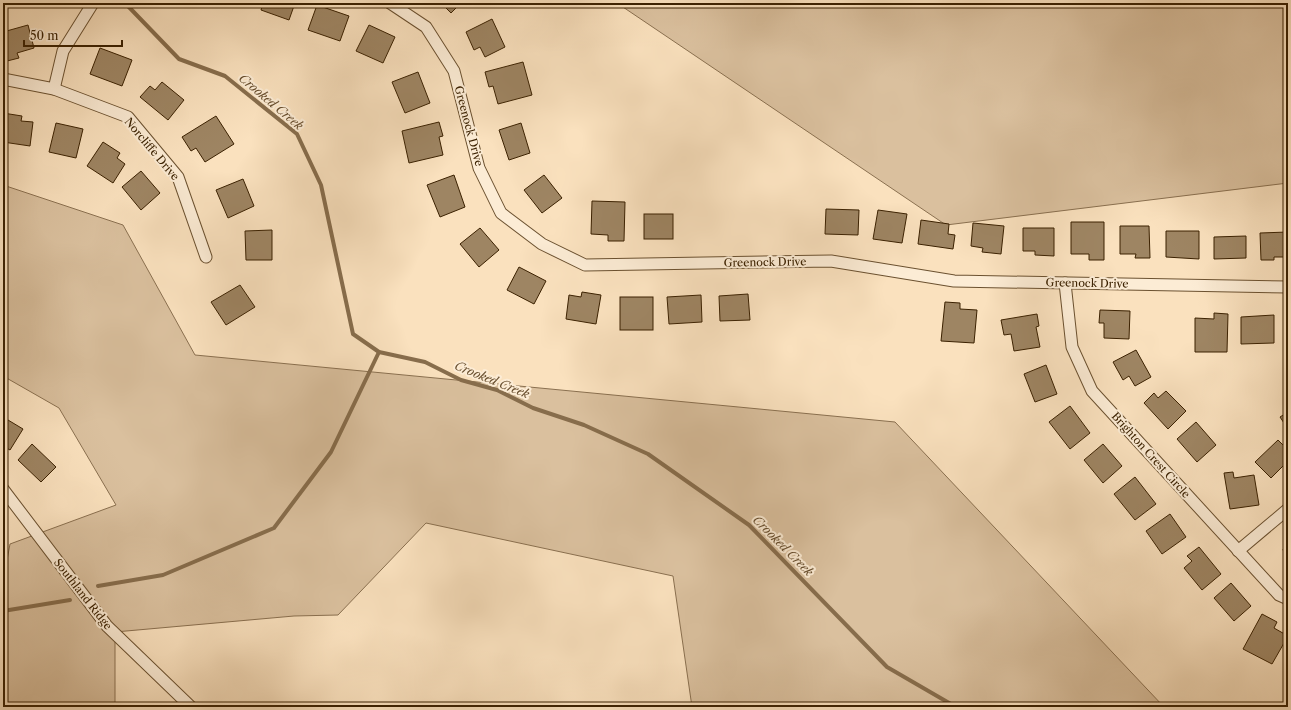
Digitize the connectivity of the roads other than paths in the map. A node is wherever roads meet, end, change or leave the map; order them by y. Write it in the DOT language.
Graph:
graph roads {
  1 [pos="93,3"];
  2 [pos="390,3"];
  3 [pos="3,80"];
  4 [pos="54,89"];
  5 [pos="206,257"];
  6 [pos="1065,283"];
  7 [pos="1288,287"];
  8 [pos="3,489"];
  9 [pos="1288,509"];
  10 [pos="1238,551"];
  11 [pos="1288,599"];
  12 [pos="191,707"];
  1 -- 4 [label="street"];
  2 -- 6 [label="street, Greenock Drive"];
  3 -- 4 [label="street, Norcliffe Drive"];
  4 -- 5 [label="street, Norcliffe Drive"];
  6 -- 7 [label="street, Greenock Drive"];
  6 -- 10 [label="street, Brighton Crest Circle"];
  8 -- 12 [label="street, Southland Ridge"];
  9 -- 10 [label="street"];
  10 -- 11 [label="street, Brighton Crest Circle"];
}
